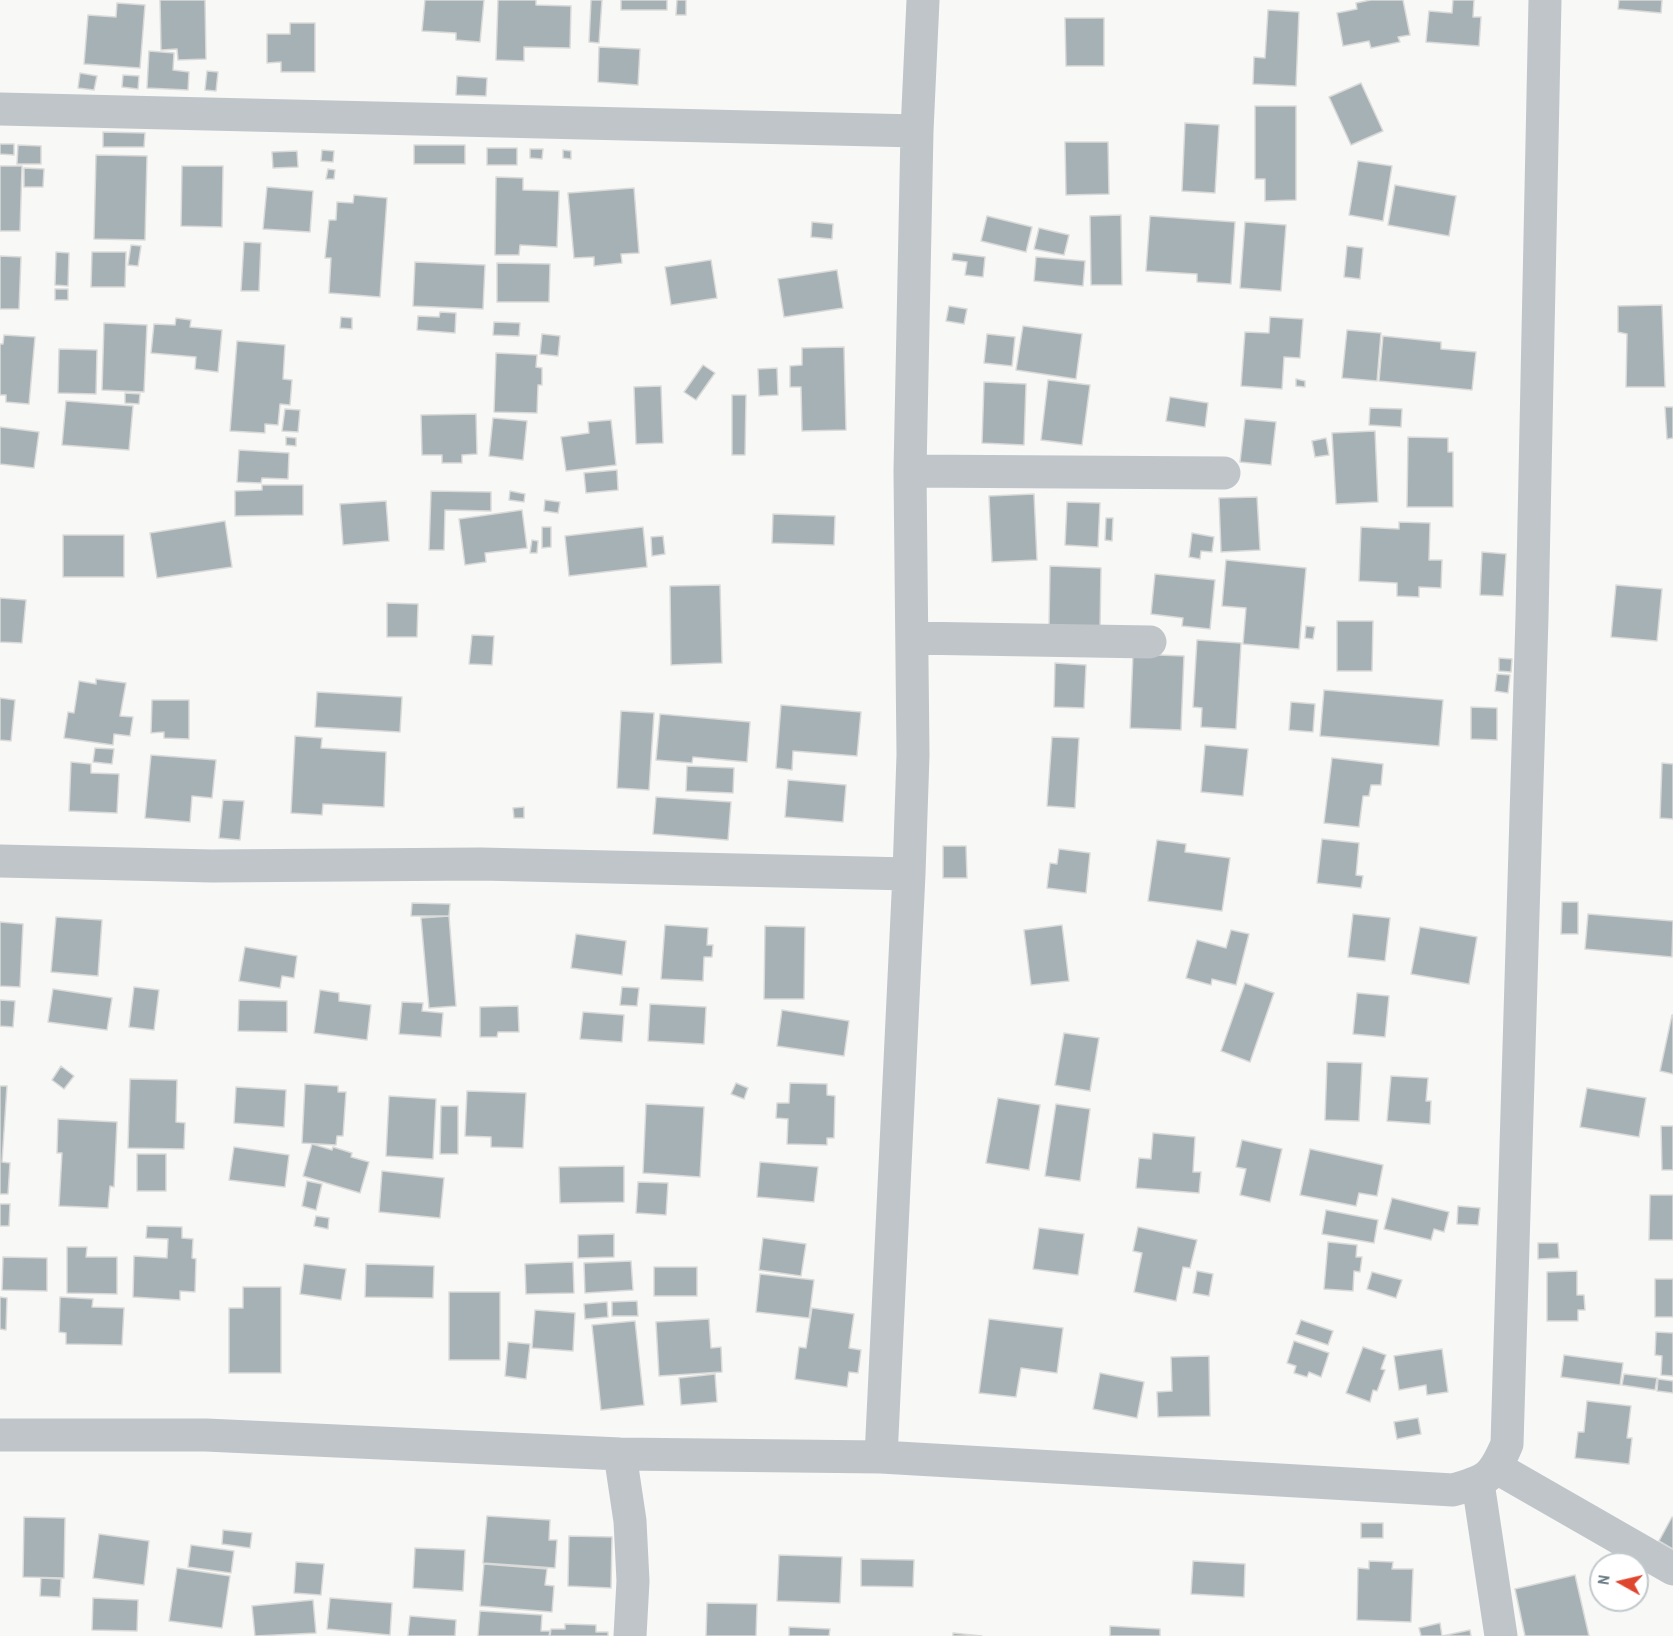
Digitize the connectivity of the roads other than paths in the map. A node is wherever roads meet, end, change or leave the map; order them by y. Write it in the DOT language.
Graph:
graph roads {
  1 [pos="923,0"];
  2 [pos="1545,0"];
  3 [pos="0,109"];
  4 [pos="917,131"];
  5 [pos="910,471"];
  6 [pos="1224,473"];
  7 [pos="912,638"];
  8 [pos="1150,642"];
  9 [pos="0,861"];
  10 [pos="909,874"];
  11 [pos="0,1435"];
  12 [pos="620,1454"];
  13 [pos="881,1457"];
  14 [pos="1487,1476"];
  15 [pos="1673,1569"];
  16 [pos="630,1636"];
  17 [pos="1501,1636"];
  1 -- 4 [label="street"];
  2 -- 14 [label="street"];
  3 -- 4 [label="street"];
  4 -- 5 [label="street"];
  5 -- 6 [label="street"];
  5 -- 7 [label="street"];
  7 -- 8 [label="street"];
  7 -- 10 [label="street"];
  9 -- 10 [label="street"];
  10 -- 13 [label="street"];
  11 -- 12 [label="street"];
  12 -- 13 [label="street"];
  12 -- 16 [label="street"];
  13 -- 14 [label="street"];
  14 -- 15 [label="street"];
  14 -- 17 [label="street"];
}
